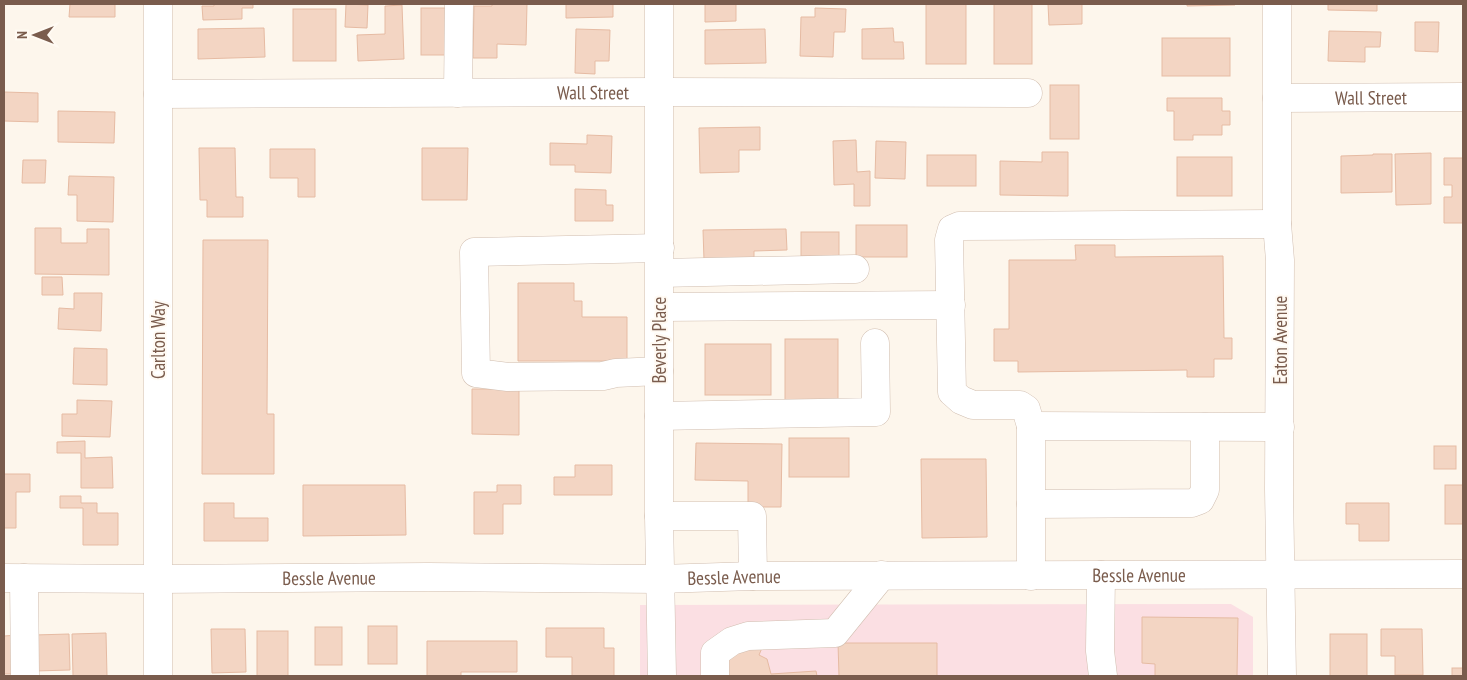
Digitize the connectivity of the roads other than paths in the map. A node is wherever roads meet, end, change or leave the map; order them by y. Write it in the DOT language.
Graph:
graph roads {
  1 [pos="158,4"];
  2 [pos="459,4"];
  3 [pos="659,4"];
  4 [pos="1277,4"];
  5 [pos="660,92"];
  6 [pos="458,93"];
  7 [pos="1028,93"];
  8 [pos="158,94"];
  9 [pos="1463,97"];
  10 [pos="1277,98"];
  11 [pos="1277,224"];
  12 [pos="660,260"];
  13 [pos="855,270"];
  14 [pos="950,305"];
  15 [pos="660,307"];
  16 [pos="875,342"];
  17 [pos="659,371"];
  18 [pos="659,416"];
  19 [pos="1031,426"];
  20 [pos="1205,427"];
  21 [pos="1280,427"];
  22 [pos="1031,504"];
  23 [pos="659,516"];
  24 [pos="1463,574"];
  25 [pos="882,575"];
  26 [pos="1101,575"];
  27 [pos="1281,575"];
  28 [pos="753,576"];
  29 [pos="1031,576"];
  30 [pos="14,578"];
  31 [pos="157,579"];
  32 [pos="660,580"];
  33 [pos="25,676"];
  34 [pos="158,676"];
  35 [pos="662,676"];
  36 [pos="715,676"];
  37 [pos="1103,676"];
  38 [pos="1282,676"];
  1 -- 8 [label="street, Carlton Way"];
  2 -- 6 [label="street"];
  3 -- 5 [label="street, Beverly Place"];
  4 -- 10 [label="street, Eaton Avenue"];
  5 -- 6 [label="street, Wall Street"];
  5 -- 7 [label="street, Wall Street"];
  5 -- 12 [label="street, Beverly Place"];
  6 -- 8 [label="street, Wall Street"];
  8 -- 31 [label="street, Carlton Way"];
  9 -- 10 [label="street, Wall Street"];
  10 -- 11 [label="street, Eaton Avenue"];
  11 -- 14 [label="street"];
  11 -- 21 [label="street, Eaton Avenue"];
  12 -- 13 [label="street"];
  12 -- 15 [label="street, Beverly Place"];
  12 -- 17 [label="street"];
  14 -- 15 [label="street"];
  14 -- 19 [label="street"];
  15 -- 17 [label="street, Beverly Place"];
  16 -- 18 [label="street"];
  17 -- 18 [label="street, Beverly Place"];
  18 -- 23 [label="street, Beverly Place"];
  19 -- 20 [label="street"];
  19 -- 22 [label="street"];
  20 -- 21 [label="street"];
  20 -- 22 [label="street"];
  21 -- 27 [label="street, Eaton Avenue"];
  22 -- 29 [label="street"];
  23 -- 28 [label="street"];
  23 -- 32 [label="street, Beverly Place"];
  24 -- 27 [label="street, Bessle Avenue"];
  25 -- 28 [label="street, Bessle Avenue"];
  25 -- 29 [label="street, Bessle Avenue"];
  25 -- 36 [label="street"];
  26 -- 27 [label="street, Bessle Avenue"];
  26 -- 29 [label="street, Bessle Avenue"];
  26 -- 37 [label="street"];
  27 -- 38 [label="street, Eaton Avenue"];
  28 -- 32 [label="street, Bessle Avenue"];
  30 -- 31 [label="street, Bessle Avenue"];
  30 -- 33 [label="street"];
  31 -- 32 [label="street, Bessle Avenue"];
  31 -- 34 [label="street, Carlton Way"];
  32 -- 35 [label="street, Beverly Place"];
}
